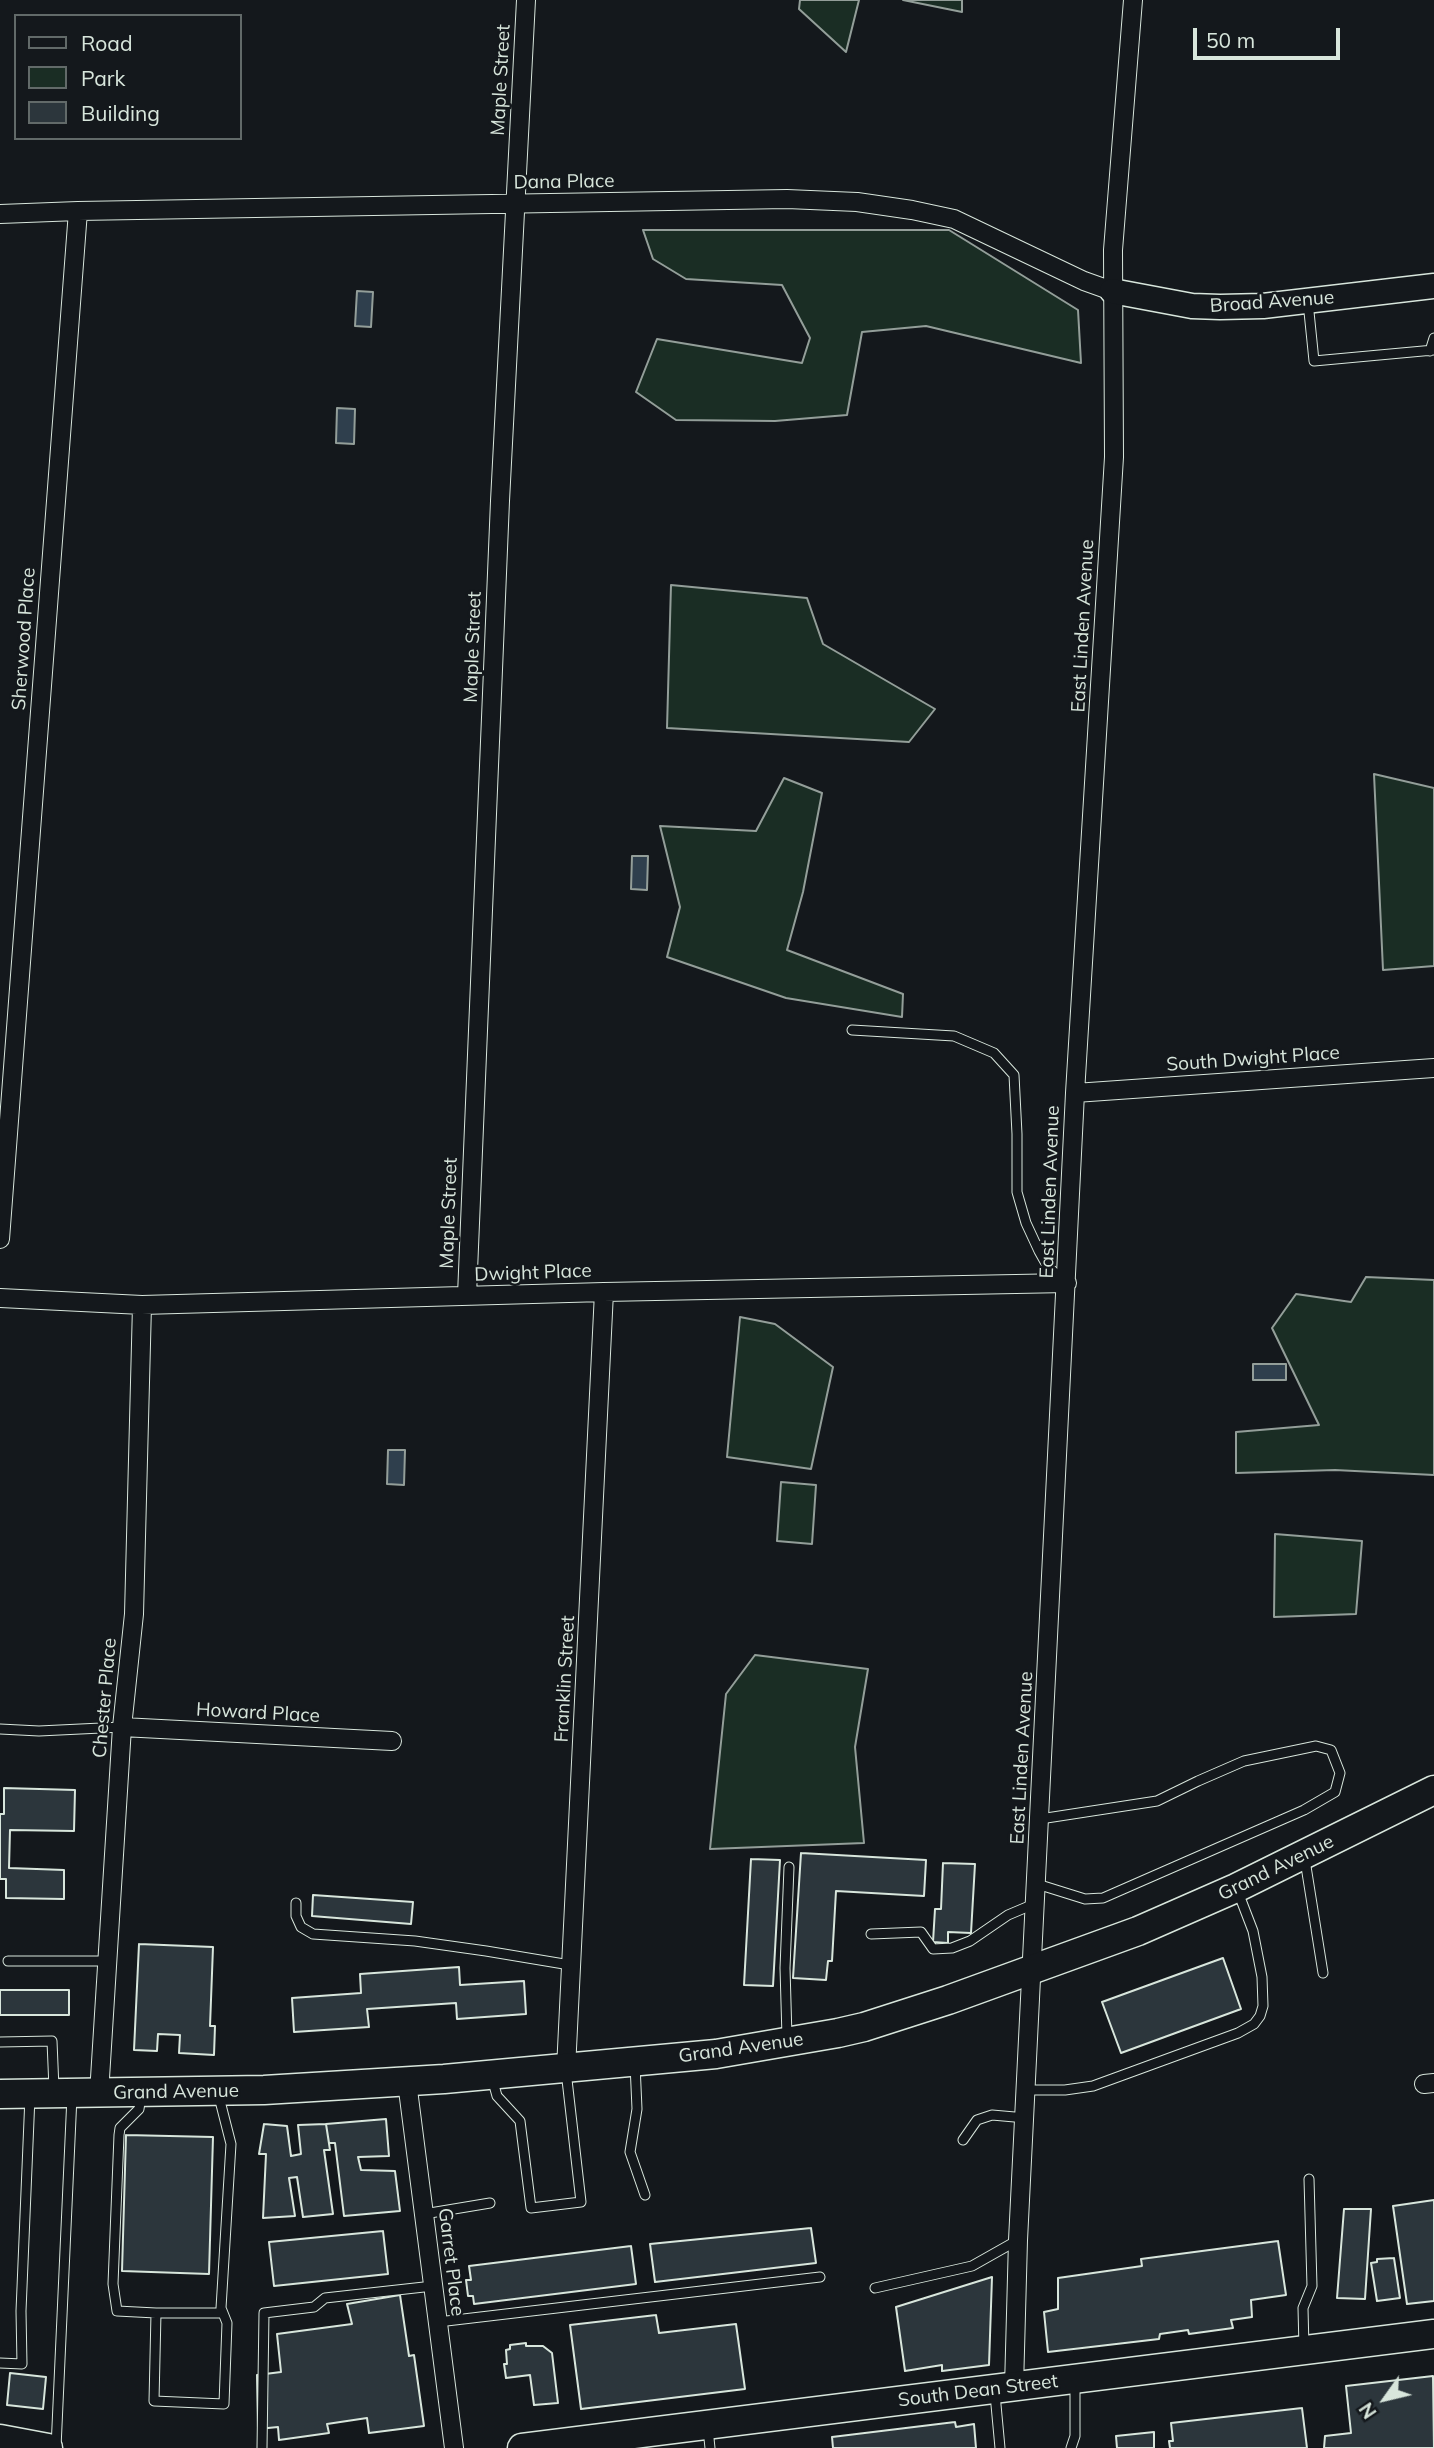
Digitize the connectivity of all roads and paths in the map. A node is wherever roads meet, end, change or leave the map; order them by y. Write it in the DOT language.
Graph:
graph roads {
  1 [pos="526,0"];
  2 [pos="1133,0"];
  3 [pos="516,204"];
  4 [pos="78,211"];
  5 [pos="0,214"];
  6 [pos="1434,286"];
  7 [pos="1112,290"];
  8 [pos="1308,301"];
  9 [pos="1434,338"];
  10 [pos="1432,351"];
  11 [pos="852,1030"];
  12 [pos="1434,1068"];
  13 [pos="1075,1093"];
  14 [pos="0,1239"];
  15 [pos="1067,1283"];
  16 [pos="604,1292"];
  17 [pos="467,1295"];
  18 [pos="0,1298"];
  19 [pos="142,1305"];
  20 [pos="122,1727"];
  21 [pos="0,1729"];
  22 [pos="392,1741"];
  23 [pos="1434,1790"];
  24 [pos="1040,1819"];
  25 [pos="1304,1854"];
  26 [pos="789,1867"];
  27 [pos="1037,1884"];
  28 [pos="1236,1888"];
  29 [pos="296,1903"];
  30 [pos="1036,1903"];
  31 [pos="871,1934"];
  32 [pos="8,1961"];
  33 [pos="107,1961"];
  34 [pos="570,1965"];
  35 [pos="1032,1971"];
  36 [pos="1323,1973"];
  37 [pos="0,2042"];
  38 [pos="788,2043"];
  39 [pos="635,2062"];
  40 [pos="566,2069"];
  41 [pos="491,2075"];
  42 [pos="407,2082"];
  43 [pos="1027,2090"];
  44 [pos="218,2092"];
  45 [pos="141,2093"];
  46 [pos="0,2094"];
  47 [pos="64,2094"];
  48 [pos="1026,2118"];
  49 [pos="963,2140"];
  50 [pos="1309,2179"];
  51 [pos="645,2195"];
  52 [pos="490,2203"];
  53 [pos="424,2214"];
  54 [pos="1018,2240"];
  55 [pos="820,2277"];
  56 [pos="433,2286"];
  57 [pos="875,2288"];
  58 [pos="156,2313"];
  59 [pos="223,2313"];
  60 [pos="438,2322"];
  61 [pos="1434,2334"];
  62 [pos="1304,2349"];
  63 [pos="0,2363"];
  64 [pos="1075,2380"];
  65 [pos="1004,2388"];
  66 [pos="709,2436"];
  67 [pos="0,2439"];
  68 [pos="48,2448"];
  69 [pos="56,2448"];
  70 [pos="262,2448"];
  71 [pos="454,2448"];
  72 [pos="522,2448"];
  73 [pos="1000,2448"];
  74 [pos="1071,2448"];
  1 -- 3 [label="street, Maple Street"];
  2 -- 7 [label="street, East Linden Avenue"];
  3 -- 4 [label="street, Dana Place"];
  3 -- 7 [label="street, Dana Place"];
  3 -- 17 [label="street, Maple Street"];
  4 -- 5 [label="street, Dana Place"];
  4 -- 14 [label="street, Sherwood Place"];
  6 -- 8 [label="street, Broad Avenue"];
  7 -- 8 [label="street, Broad Avenue"];
  7 -- 13 [label="street, East Linden Avenue"];
  8 -- 10 [label="lane"];
  9 -- 10 [label="lane"];
  11 -- 15 [label="lane"];
  12 -- 13 [label="street, South Dwight Place"];
  13 -- 15 [label="street, East Linden Avenue"];
  15 -- 16 [label="street, Dwight Place"];
  15 -- 24 [label="street, East Linden Avenue"];
  16 -- 17 [label="street, Dwight Place"];
  16 -- 34 [label="street, Franklin Street"];
  17 -- 19 [label="street, Dwight Place"];
  18 -- 19 [label="street, Dwight Place"];
  19 -- 20 [label="street, Chester Place"];
  20 -- 21 [label="lane"];
  20 -- 22 [label="street, Howard Place"];
  20 -- 33 [label="street, Chester Place"];
  23 -- 25 [label="main road, Grand Avenue"];
  24 -- 27 [label="street, East Linden Avenue"];
  24 -- 27 [label="lane"];
  25 -- 28 [label="main road, Grand Avenue"];
  25 -- 36 [label="lane"];
  26 -- 38 [label="lane"];
  27 -- 30 [label="street, East Linden Avenue"];
  28 -- 35 [label="main road, Grand Avenue"];
  28 -- 43 [label="lane"];
  29 -- 34 [label="lane"];
  30 -- 31 [label="lane"];
  30 -- 35 [label="street, East Linden Avenue"];
  32 -- 33 [label="lane"];
  33 -- 47 [label="street, Chester Place"];
  34 -- 40 [label="street, Franklin Street"];
  35 -- 38 [label="main road, Grand Avenue"];
  35 -- 43 [label="street, East Linden Avenue"];
  37 -- 47 [label="lane"];
  38 -- 39 [label="main road, Grand Avenue"];
  39 -- 40 [label="main road, Grand Avenue"];
  39 -- 51 [label="lane"];
  40 -- 41 [label="main road, Grand Avenue"];
  40 -- 41 [label="lane"];
  41 -- 42 [label="main road, Grand Avenue"];
  42 -- 44 [label="main road, Grand Avenue"];
  42 -- 53 [label="street, Garret Place"];
  43 -- 48 [label="street, East Linden Avenue"];
  44 -- 45 [label="main road, Grand Avenue"];
  44 -- 59 [label="lane"];
  45 -- 47 [label="main road, Grand Avenue"];
  45 -- 58 [label="lane"];
  46 -- 47 [label="main road, Grand Avenue"];
  47 -- 63 [label="lane"];
  47 -- 69 [label="lane"];
  48 -- 49 [label="lane"];
  48 -- 54 [label="street, East Linden Avenue"];
  50 -- 62 [label="lane"];
  52 -- 53 [label="lane"];
  53 -- 56 [label="street, Garret Place"];
  54 -- 57 [label="lane"];
  54 -- 65 [label="street, East Linden Avenue"];
  55 -- 60 [label="lane"];
  56 -- 60 [label="street, Garret Place"];
  56 -- 70 [label="lane"];
  58 -- 59 [label="lane"];
  58 -- 59 [label="lane"];
  60 -- 71 [label="street, Garret Place"];
  61 -- 62 [label="main road, South Dean Street"];
  62 -- 64 [label="main road, South Dean Street"];
  64 -- 65 [label="main road, South Dean Street"];
  64 -- 74 [label="lane"];
  65 -- 66 [label="main road, South Dean Street"];
  65 -- 73 [label="lane"];
  66 -- 72 [label="main road, South Dean Street"];
  67 -- 68 [label="main road"];
}
